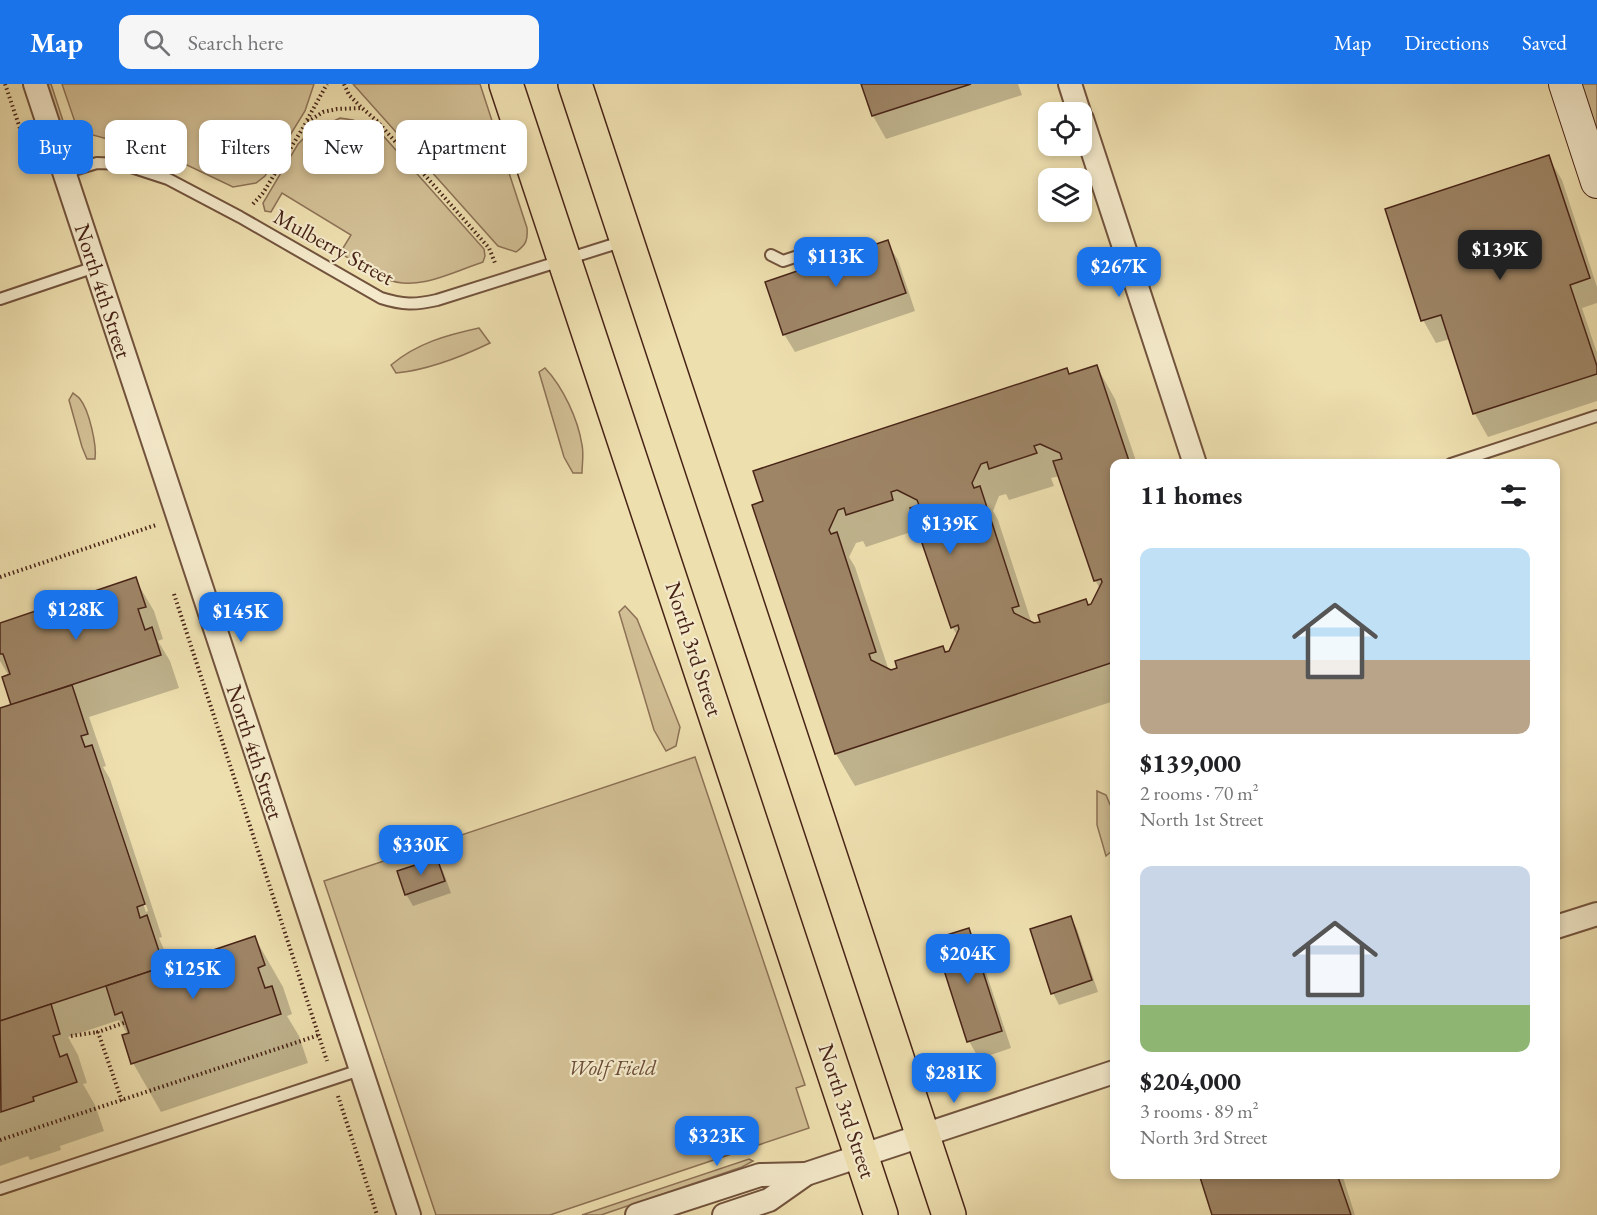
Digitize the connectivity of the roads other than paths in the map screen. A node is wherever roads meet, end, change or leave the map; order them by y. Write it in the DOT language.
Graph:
graph roads {
  1 [pos="35,84"];
  2 [pos="506,84"];
  3 [pos="575,84"];
  4 [pos="1070,84"];
  5 [pos="1565,84"];
  6 [pos="1076,102"];
  7 [pos="47,120"];
  8 [pos="1092,150"];
  9 [pos="93,164"];
  10 [pos="64,174"];
  11 [pos="1597,182"];
  12 [pos="627,240"];
  13 [pos="825,247"];
  14 [pos="771,255"];
  15 [pos="565,260"];
  16 [pos="95,267"];
  17 [pos="0,299"];
  18 [pos="1597,416"];
  19 [pos="1193,459"];
  20 [pos="1466,459"];
  21 [pos="1597,914"];
  22 [pos="1560,926"];
  23 [pos="360,1070"];
  24 [pos="1110,1073"];
  25 [pos="923,1135"];
  26 [pos="861,1156"];
  27 [pos="806,1174"];
  28 [pos="0,1189"];
  29 [pos="409,1215"];
  30 [pos="637,1215"];
  31 [pos="724,1215"];
  32 [pos="881,1215"];
  33 [pos="949,1215"];
  1 -- 7 [label="street, North 4th Street"];
  2 -- 15 [label="highway, North 3rd Street"];
  3 -- 12 [label="highway"];
  4 -- 6 [label="street"];
  5 -- 11 [label="main road"];
  8 -- 19 [label="street"];
  9 -- 15 [label="lane, Mulberry Street"];
  10 -- 16 [label="street, North 4th Street"];
  12 -- 15 [label="lane, Mulberry Street"];
  12 -- 25 [label="highway"];
  13 -- 14 [label="lane"];
  15 -- 26 [label="highway, North 3rd Street"];
  16 -- 17 [label="lane"];
  16 -- 23 [label="street, North 4th Street"];
  18 -- 20 [label="lane"];
  21 -- 22 [label="street"];
  23 -- 28 [label="lane"];
  23 -- 29 [label="street, North 4th Street"];
  24 -- 25 [label="street"];
  25 -- 26 [label="street"];
  25 -- 33 [label="highway"];
  26 -- 27 [label="street"];
  26 -- 32 [label="highway, North 3rd Street"];
  27 -- 30 [label="street"];
  27 -- 31 [label="street"];
}
